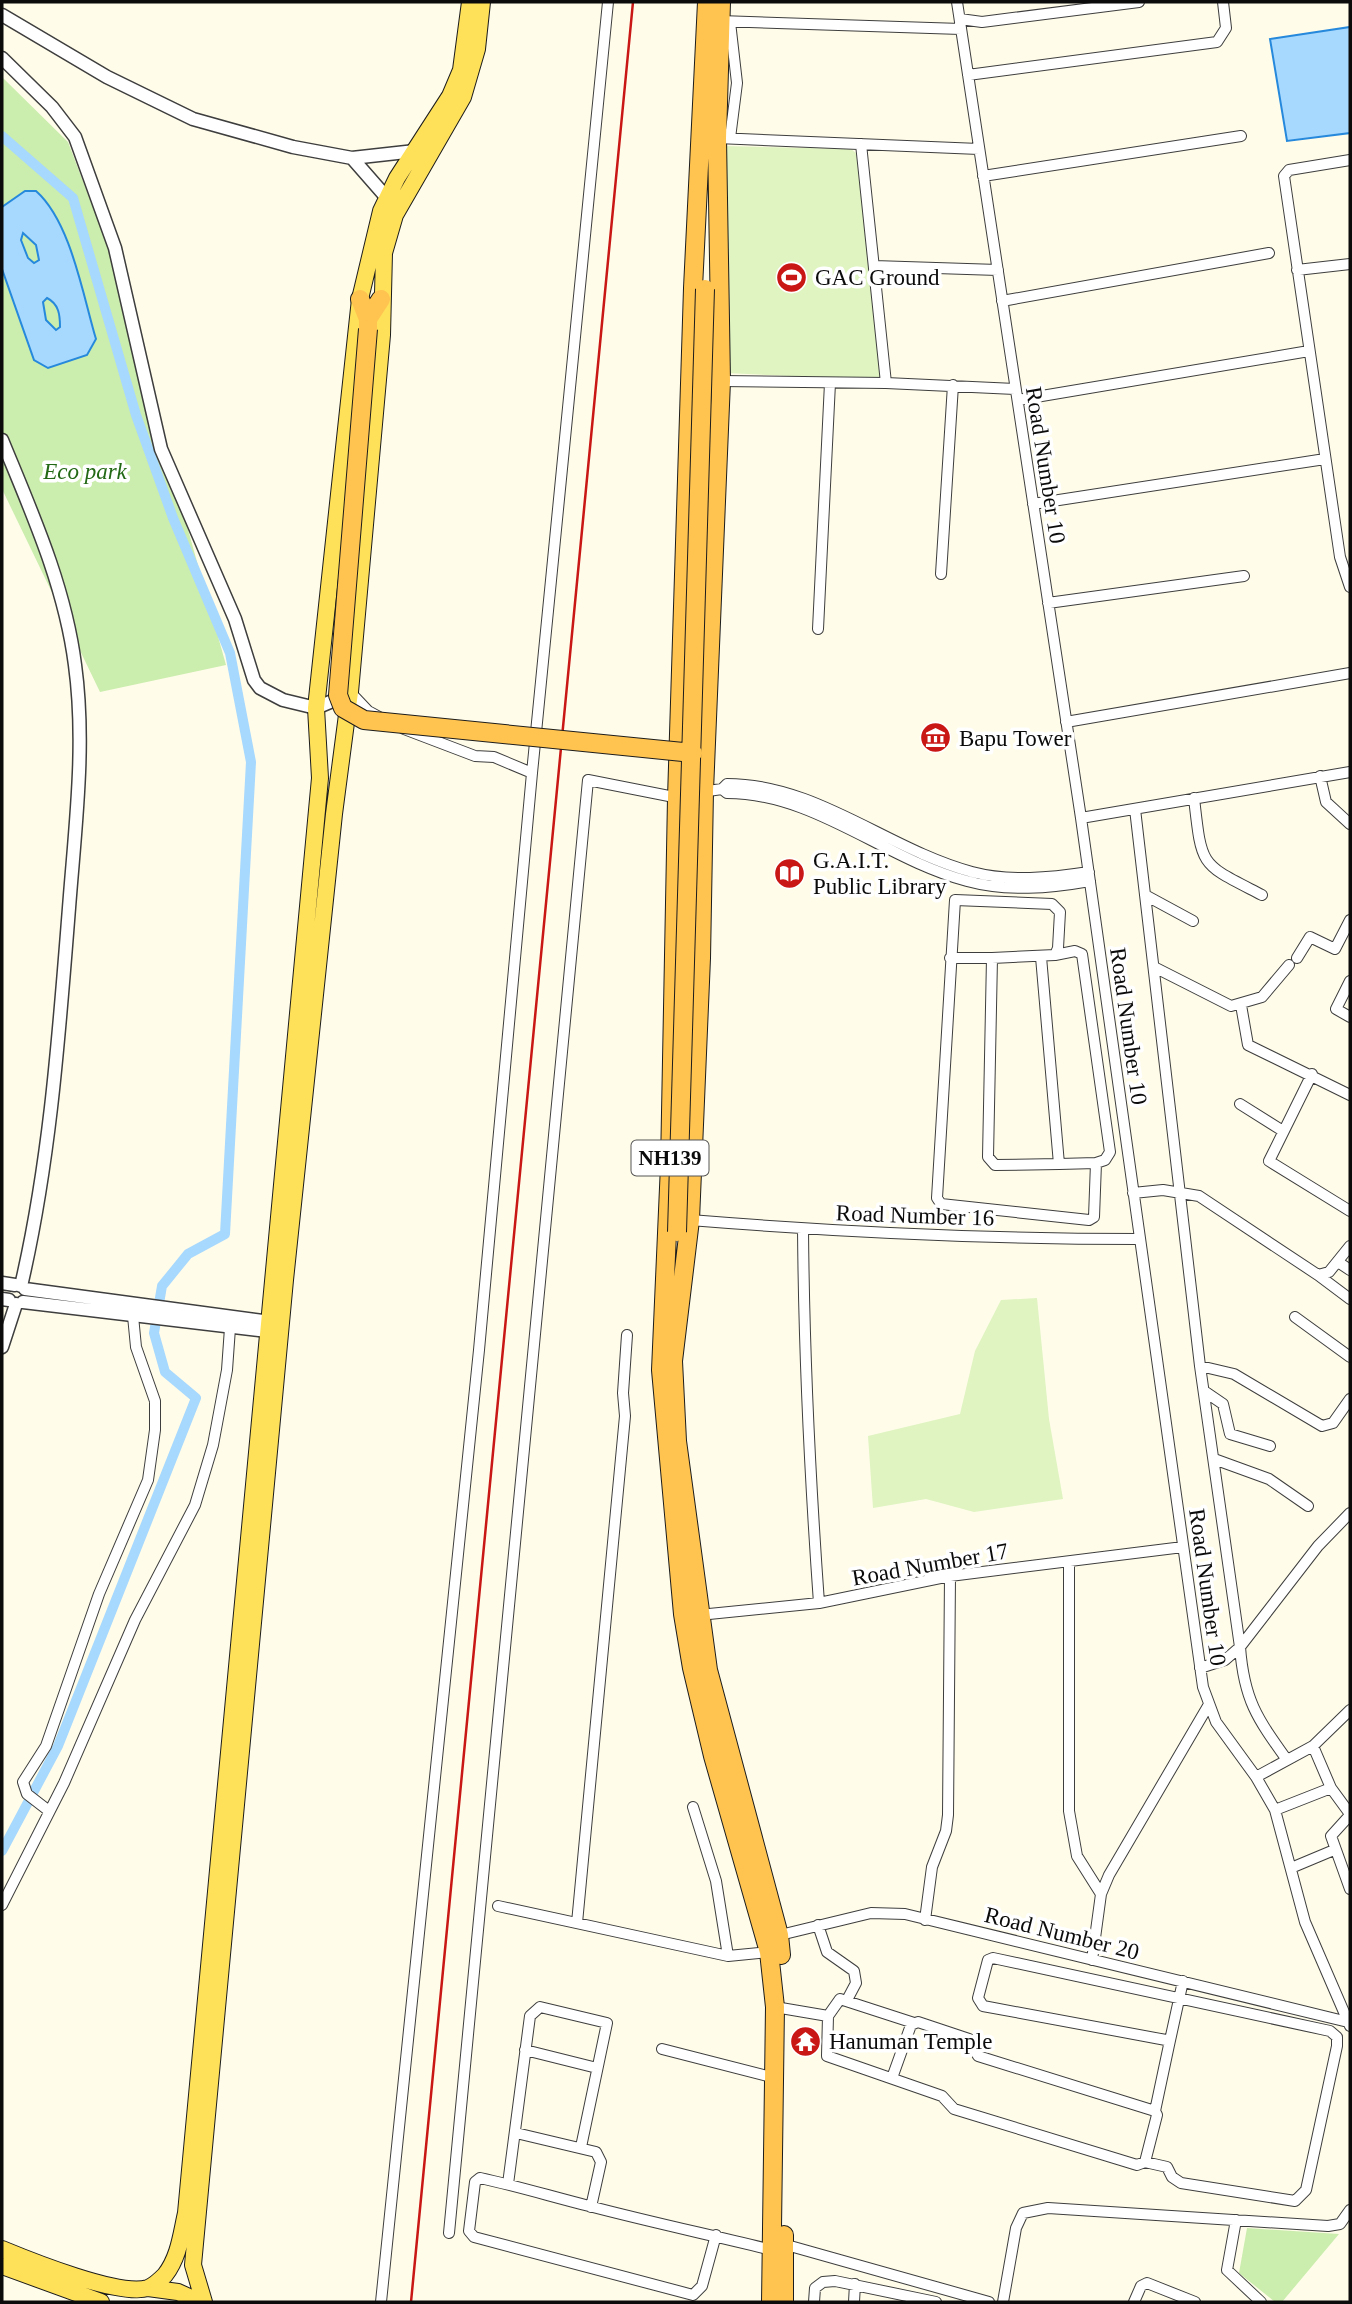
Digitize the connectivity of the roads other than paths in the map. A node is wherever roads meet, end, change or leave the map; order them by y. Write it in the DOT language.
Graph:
graph roads {
  1 [pos="470,2"];
  2 [pos="482,2"];
  3 [pos="608,2"];
  4 [pos="707,2"];
  5 [pos="721,2"];
  6 [pos="957,2"];
  7 [pos="1139,2"];
  8 [pos="1227,2"];
  9 [pos="2,15"];
  10 [pos="725,22"];
  11 [pos="960,24"];
  12 [pos="2,58"];
  13 [pos="968,75"];
  14 [pos="1241,136"];
  15 [pos="724,138"];
  16 [pos="861,144"];
  17 [pos="979,149"];
  18 [pos="415,150"];
  19 [pos="352,158"];
  20 [pos="1350,160"];
  21 [pos="983,176"];
  22 [pos="387,198"];
  23 [pos="1269,253"];
  24 [pos="697,256"];
  25 [pos="718,256"];
  26 [pos="1350,264"];
  27 [pos="874,266"];
  28 [pos="998,270"];
  29 [pos="1297,270"];
  30 [pos="705,284"];
  31 [pos="360,299"];
  32 [pos="381,299"];
  33 [pos="1002,301"];
  34 [pos="368,324"];
  35 [pos="1309,351"];
  36 [pos="721,381"];
  37 [pos="830,383"];
  38 [pos="886,383"];
  39 [pos="953,385"];
  40 [pos="1015,388"];
  41 [pos="1018,400"];
  42 [pos="2,440"];
  43 [pos="1325,459"];
  44 [pos="1033,504"];
  45 [pos="941,574"];
  46 [pos="1244,576"];
  47 [pos="1350,587"];
  48 [pos="1048,603"];
  49 [pos="818,629"];
  50 [pos="1350,673"];
  51 [pos="350,692"];
  52 [pos="316,708"];
  53 [pos="680,709"];
  54 [pos="707,710"];
  55 [pos="1066,722"];
  56 [pos="693,753"];
  57 [pos="1350,772"];
  58 [pos="531,773"];
  59 [pos="1320,776"];
  60 [pos="704,791"];
  61 [pos="1194,798"];
  62 [pos="677,799"];
  63 [pos="1135,809"];
  64 [pos="1081,818"];
  65 [pos="1350,824"];
  66 [pos="1089,877"];
  67 [pos="1049,883"];
  68 [pos="1145,895"];
  69 [pos="1262,895"];
  70 [pos="1052,904"];
  71 [pos="1350,920"];
  72 [pos="1193,921"];
  73 [pos="1347,938"];
  74 [pos="1055,955"];
  75 [pos="1041,957"];
  76 [pos="950,958"];
  77 [pos="992,958"];
  78 [pos="1154,967"];
  79 [pos="1350,981"];
  80 [pos="1241,1005"];
  81 [pos="1350,1017"];
  82 [pos="1312,1074"];
  83 [pos="1350,1095"];
  84 [pos="1240,1104"];
  85 [pos="1283,1131"];
  86 [pos="1096,1163"];
  87 [pos="1059,1164"];
  88 [pos="1181,1191"];
  89 [pos="1133,1193"];
  90 [pos="1350,1211"];
  91 [pos="803,1229"];
  92 [pos="1139,1239"];
  93 [pos="679,1240"];
  94 [pos="1350,1246"];
  95 [pos="1338,1262"];
  96 [pos="1350,1270"];
  97 [pos="1318,1275"];
  98 [pos="16,1286"];
  99 [pos="1350,1299"];
  100 [pos="12,1301"];
  101 [pos="138,1313"];
  102 [pos="168,1315"];
  103 [pos="1295,1317"];
  104 [pos="230,1328"];
  105 [pos="274,1328"];
  106 [pos="627,1335"];
  107 [pos="2,1347"];
  108 [pos="1350,1357"];
  109 [pos="1200,1366"];
  110 [pos="1203,1391"];
  111 [pos="1350,1399"];
  112 [pos="1270,1446"];
  113 [pos="1214,1459"];
  114 [pos="1308,1506"];
  115 [pos="1349,1516"];
  116 [pos="1183,1547"];
  117 [pos="1069,1562"];
  118 [pos="950,1576"];
  119 [pos="819,1603"];
  120 [pos="691,1614"];
  121 [pos="1240,1647"];
  122 [pos="1200,1668"];
  123 [pos="1208,1706"];
  124 [pos="1350,1710"];
  125 [pos="1313,1746"];
  126 [pos="1287,1760"];
  127 [pos="1256,1777"];
  128 [pos="1331,1788"];
  129 [pos="694,1807"];
  130 [pos="1275,1810"];
  131 [pos="49,1811"];
  132 [pos="1350,1814"];
  133 [pos="1334,1850"];
  134 [pos="1291,1868"];
  135 [pos="1350,1889"];
  136 [pos="1101,1894"];
  137 [pos="2,1905"];
  138 [pos="498,1906"];
  139 [pos="925,1920"];
  140 [pos="576,1923"];
  141 [pos="818,1925"];
  142 [pos="772,1942"];
  143 [pos="728,1956"];
  144 [pos="1092,1960"];
  145 [pos="1183,1981"];
  146 [pos="1180,1998"];
  147 [pos="847,2000"];
  148 [pos="781,2008"];
  149 [pos="828,2016"];
  150 [pos="914,2023"];
  151 [pos="1349,2024"];
  152 [pos="1169,2045"];
  153 [pos="662,2049"];
  154 [pos="525,2050"];
  155 [pos="597,2068"];
  156 [pos="775,2078"];
  157 [pos="892,2078"];
  158 [pos="1156,2113"];
  159 [pos="516,2133"];
  160 [pos="582,2147"];
  161 [pos="1145,2162"];
  162 [pos="509,2184"];
  163 [pos="591,2207"];
  164 [pos="1348,2214"];
  165 [pos="1236,2220"];
  166 [pos="449,2233"];
  167 [pos="1350,2233"];
  168 [pos="716,2235"];
  169 [pos="776,2245"];
  170 [pos="2,2249"];
  171 [pos="2,2266"];
  172 [pos="855,2284"];
  173 [pos="148,2288"];
  174 [pos="1255,2300"];
  175 [pos="101,2302"];
  176 [pos="202,2302"];
  177 [pos="381,2302"];
  178 [pos="771,2302"];
  179 [pos="784,2302"];
  180 [pos="814,2302"];
  181 [pos="854,2302"];
  182 [pos="936,2302"];
  183 [pos="989,2302"];
  184 [pos="1003,2302"];
  185 [pos="1134,2302"];
  186 [pos="1195,2302"];
  1 -- 18 [label="main road"];
  2 -- 32 [label="main road"];
  3 -- 58 [label="street"];
  4 -- 24 [label="highway, NH139"];
  5 -- 10 [label="highway, NH139"];
  6 -- 11 [label="street, Road Number 10"];
  7 -- 11 [label="street"];
  8 -- 13 [label="street"];
  9 -- 19 [label="street"];
  10 -- 11 [label="street"];
  10 -- 15 [label="highway, NH139"];
  11 -- 13 [label="street, Road Number 10"];
  12 -- 52 [label="street"];
  13 -- 17 [label="street, Road Number 10"];
  14 -- 21 [label="street"];
  15 -- 16 [label="street"];
  15 -- 25 [label="highway, NH139"];
  16 -- 17 [label="street"];
  16 -- 27 [label="street"];
  17 -- 21 [label="street, Road Number 10"];
  18 -- 19 [label="street"];
  18 -- 22 [label="main road"];
  19 -- 22 [label="street"];
  20 -- 29 [label="street"];
  21 -- 28 [label="street, Road Number 10"];
  22 -- 31 [label="main road"];
  23 -- 33 [label="street"];
  24 -- 30 [label="highway"];
  24 -- 53 [label="highway, NH139"];
  25 -- 30 [label="highway"];
  25 -- 36 [label="highway, NH139"];
  26 -- 29 [label="street"];
  27 -- 28 [label="street"];
  27 -- 38 [label="street"];
  28 -- 33 [label="street, Road Number 10"];
  29 -- 35 [label="street"];
  30 -- 56 [label="highway, bridge"];
  31 -- 34 [label="highway"];
  31 -- 52 [label="main road"];
  32 -- 34 [label="highway"];
  32 -- 51 [label="main road"];
  33 -- 40 [label="street, Road Number 10"];
  34 -- 56 [label="highway, bridge"];
  35 -- 41 [label="street"];
  35 -- 43 [label="street"];
  36 -- 37 [label="street"];
  36 -- 54 [label="highway, NH139"];
  37 -- 38 [label="street"];
  37 -- 49 [label="street"];
  38 -- 39 [label="street"];
  39 -- 40 [label="street"];
  39 -- 45 [label="street"];
  40 -- 41 [label="street, Road Number 10"];
  41 -- 44 [label="street, Road Number 10"];
  42 -- 98 [label="street"];
  43 -- 44 [label="street"];
  43 -- 47 [label="street"];
  44 -- 48 [label="street, Road Number 10"];
  46 -- 48 [label="street"];
  48 -- 55 [label="street, Road Number 10"];
  50 -- 55 [label="street"];
  51 -- 52 [label="street"];
  51 -- 58 [label="street"];
  51 -- 105 [label="main road"];
  52 -- 105 [label="main road"];
  53 -- 54 [label="highway"];
  53 -- 62 [label="highway, NH139"];
  54 -- 60 [label="highway, NH139"];
  55 -- 64 [label="street, Road Number 10"];
  56 -- 93 [label="highway, bridge"];
  57 -- 59 [label="street"];
  58 -- 177 [label="street"];
  59 -- 61 [label="street"];
  59 -- 65 [label="street"];
  60 -- 62 [label="street"];
  60 -- 67 [label="street"];
  60 -- 93 [label="highway, NH139"];
  61 -- 63 [label="street"];
  61 -- 69 [label="street"];
  62 -- 93 [label="highway, NH139"];
  62 -- 166 [label="street"];
  63 -- 64 [label="street"];
  63 -- 68 [label="street"];
  64 -- 66 [label="street, Road Number 10"];
  66 -- 67 [label="street"];
  66 -- 89 [label="street, Road Number 10"];
  67 -- 70 [label="street"];
  68 -- 72 [label="street"];
  68 -- 78 [label="street"];
  70 -- 74 [label="street"];
  70 -- 76 [label="street"];
  71 -- 73 [label="street"];
  73 -- 80 [label="street"];
  74 -- 75 [label="street"];
  74 -- 86 [label="street"];
  75 -- 77 [label="street"];
  75 -- 87 [label="street"];
  76 -- 77 [label="street"];
  76 -- 86 [label="street"];
  77 -- 87 [label="street"];
  78 -- 80 [label="street"];
  78 -- 88 [label="street"];
  79 -- 81 [label="street"];
  80 -- 82 [label="street"];
  82 -- 83 [label="street"];
  82 -- 85 [label="street"];
  84 -- 85 [label="street"];
  85 -- 90 [label="street"];
  86 -- 87 [label="street"];
  88 -- 89 [label="street"];
  88 -- 97 [label="street"];
  88 -- 109 [label="street"];
  89 -- 92 [label="street, Road Number 10"];
  91 -- 92 [label="street, Road Number 16"];
  91 -- 93 [label="street, Road Number 16"];
  91 -- 119 [label="street"];
  92 -- 116 [label="street, Road Number 10"];
  93 -- 120 [label="highway, NH139"];
  94 -- 95 [label="street"];
  95 -- 96 [label="street"];
  95 -- 97 [label="street"];
  97 -- 99 [label="street"];
  98 -- 100 [label="street"];
  98 -- 100 [label="street"];
  98 -- 101 [label="street"];
  100 -- 101 [label="street"];
  100 -- 107 [label="street"];
  101 -- 102 [label="street"];
  101 -- 131 [label="street"];
  102 -- 104 [label="street"];
  102 -- 105 [label="street"];
  103 -- 108 [label="street"];
  104 -- 105 [label="street"];
  104 -- 131 [label="street"];
  105 -- 173 [label="main road"];
  105 -- 176 [label="main road"];
  106 -- 140 [label="street"];
  109 -- 110 [label="street"];
  109 -- 111 [label="street"];
  110 -- 112 [label="street"];
  110 -- 113 [label="street"];
  113 -- 114 [label="street"];
  113 -- 121 [label="street"];
  115 -- 121 [label="street"];
  116 -- 117 [label="street, Road Number 17"];
  116 -- 122 [label="street, Road Number 10"];
  117 -- 118 [label="street, Road Number 17"];
  117 -- 136 [label="street"];
  118 -- 119 [label="street, Road Number 17"];
  118 -- 139 [label="street"];
  119 -- 120 [label="street, Road Number 17"];
  120 -- 142 [label="highway, NH139"];
  121 -- 122 [label="street"];
  121 -- 126 [label="street"];
  122 -- 123 [label="street, Road Number 10"];
  123 -- 127 [label="street, Road Number 10"];
  123 -- 136 [label="street"];
  124 -- 125 [label="street"];
  125 -- 126 [label="street"];
  125 -- 128 [label="street"];
  126 -- 127 [label="street"];
  127 -- 130 [label="street, Road Number 10"];
  128 -- 130 [label="street"];
  128 -- 132 [label="street"];
  129 -- 143 [label="street"];
  130 -- 134 [label="street, Road Number 10"];
  131 -- 137 [label="street"];
  132 -- 133 [label="street"];
  133 -- 134 [label="street"];
  133 -- 135 [label="street"];
  134 -- 151 [label="street, Road Number 10"];
  136 -- 144 [label="street"];
  138 -- 140 [label="street, Road Number 20"];
  139 -- 141 [label="street, Road Number 20"];
  139 -- 144 [label="street, Road Number 20"];
  140 -- 143 [label="street, Road Number 20"];
  141 -- 142 [label="street, Road Number 20"];
  141 -- 147 [label="street"];
  142 -- 143 [label="street, Road Number 20"];
  142 -- 148 [label="highway, NH139"];
  144 -- 145 [label="street, Road Number 20"];
  145 -- 146 [label="street"];
  145 -- 151 [label="street, Road Number 20"];
  146 -- 152 [label="street"];
  146 -- 152 [label="street"];
  146 -- 161 [label="street"];
  147 -- 149 [label="street"];
  147 -- 150 [label="street"];
  148 -- 149 [label="street"];
  148 -- 156 [label="highway, NH139"];
  148 -- 169 [label="highway, NH139"];
  149 -- 157 [label="street"];
  150 -- 157 [label="street"];
  150 -- 158 [label="street"];
  152 -- 158 [label="street"];
  153 -- 156 [label="street"];
  154 -- 155 [label="street"];
  154 -- 155 [label="street"];
  154 -- 159 [label="street"];
  155 -- 160 [label="street"];
  156 -- 169 [label="highway, NH139"];
  157 -- 161 [label="street"];
  158 -- 161 [label="street"];
  159 -- 160 [label="street"];
  159 -- 162 [label="street"];
  160 -- 163 [label="street"];
  162 -- 163 [label="street"];
  162 -- 168 [label="street"];
  163 -- 168 [label="street"];
  164 -- 165 [label="street"];
  164 -- 167 [label="street"];
  165 -- 174 [label="street"];
  165 -- 184 [label="street"];
  168 -- 169 [label="street"];
  169 -- 178 [label="highway, NH139"];
  169 -- 179 [label="highway, NH139"];
  169 -- 183 [label="street"];
  170 -- 173 [label="main road"];
  171 -- 175 [label="main road"];
  172 -- 180 [label="street"];
  172 -- 181 [label="street"];
  172 -- 182 [label="street"];
  173 -- 176 [label="main road"];
  185 -- 186 [label="street"];
}
